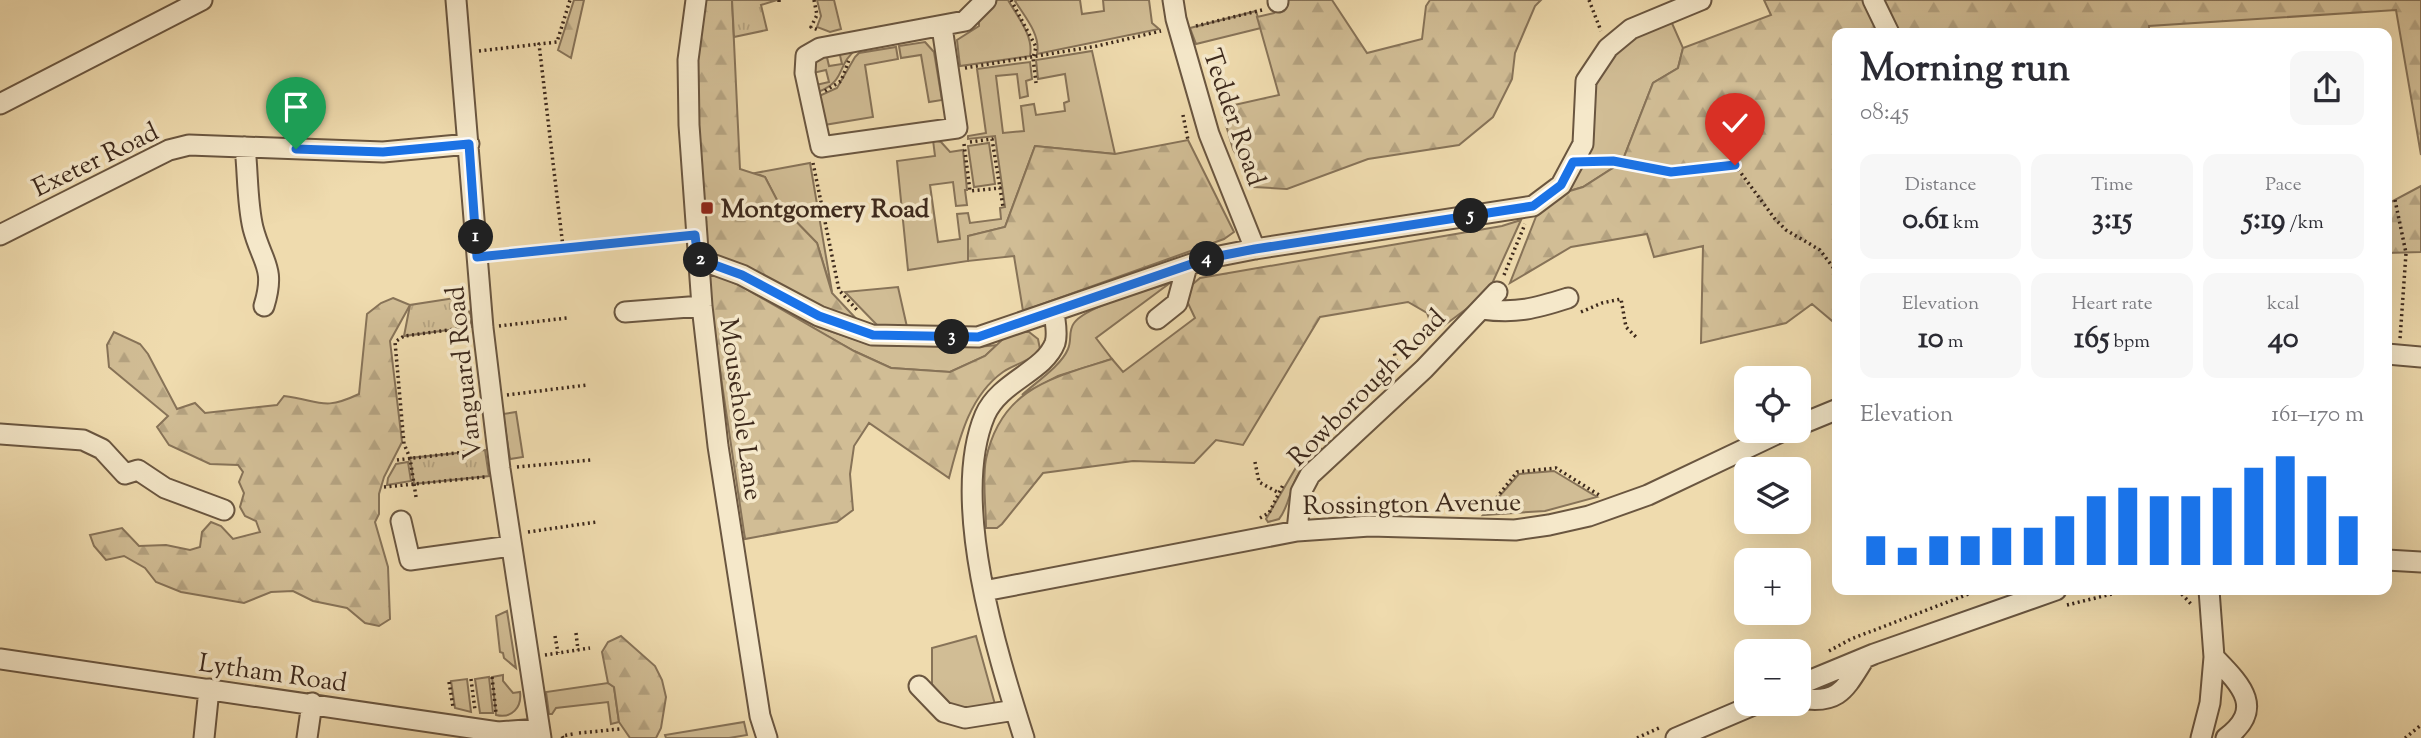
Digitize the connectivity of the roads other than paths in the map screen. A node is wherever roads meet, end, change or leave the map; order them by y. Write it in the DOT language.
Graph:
graph roads {
  1 [pos="202,0"];
  2 [pos="456,0"];
  3 [pos="696,0"];
  4 [pos="986,0"];
  5 [pos="1172,0"];
  6 [pos="1701,0"];
  7 [pos="1873,0"];
  8 [pos="942,27"];
  9 [pos="1887,28"];
  10 [pos="0,104"];
  11 [pos="469,144"];
  12 [pos="246,147"];
  13 [pos="0,235"];
  14 [pos="1255,249"];
  15 [pos="698,259"];
  16 [pos="1186,266"];
  17 [pos="1497,292"];
  18 [pos="1569,298"];
  19 [pos="264,306"];
  20 [pos="702,306"];
  21 [pos="1482,309"];
  22 [pos="625,312"];
  23 [pos="1054,312"];
  24 [pos="1157,319"];
  25 [pos="2393,355"];
  26 [pos="2421,357"];
  27 [pos="1832,411"];
  28 [pos="1811,420"];
  29 [pos="0,434"];
  30 [pos="1758,443"];
  31 [pos="224,510"];
  32 [pos="401,521"];
  33 [pos="1297,531"];
  34 [pos="511,540"];
  35 [pos="2392,560"];
  36 [pos="2421,562"];
  37 [pos="984,591"];
  38 [pos="2040,595"];
  39 [pos="2209,595"];
  40 [pos="2214,657"];
  41 [pos="0,659"];
  42 [pos="1864,659"];
  43 [pos="1811,680"];
  44 [pos="919,686"];
  45 [pos="209,689"];
  46 [pos="1811,699"];
  47 [pos="312,704"];
  48 [pos="1015,710"];
  49 [pos="1734,713"];
  50 [pos="540,734"];
  51 [pos="205,738"];
  52 [pos="307,738"];
  53 [pos="767,738"];
  54 [pos="1024,738"];
  55 [pos="1676,738"];
  56 [pos="2201,738"];
  57 [pos="2226,738"];
  1 -- 10 [label="street"];
  2 -- 11 [label="street, Vanguard Road"];
  3 -- 15 [label="street, Mousehole Lane"];
  4 -- 8 [label="street"];
  5 -- 14 [label="street, Tedder Road"];
  6 -- 14 [label="street"];
  7 -- 9 [label="street"];
  8 -- 8 [label="street"];
  11 -- 12 [label="street, Exeter Road"];
  11 -- 34 [label="street, Vanguard Road"];
  12 -- 13 [label="street, Exeter Road"];
  12 -- 19 [label="street"];
  14 -- 16 [label="street"];
  15 -- 20 [label="street, Mousehole Lane"];
  15 -- 23 [label="street"];
  16 -- 23 [label="street"];
  16 -- 24 [label="street"];
  17 -- 21 [label="street, Rowborough Road"];
  18 -- 21 [label="street"];
  20 -- 22 [label="street"];
  20 -- 53 [label="street, Mousehole Lane"];
  21 -- 33 [label="street, Rowborough Road"];
  23 -- 37 [label="street"];
  25 -- 26 [label="street"];
  27 -- 28 [label="street"];
  29 -- 31 [label="street"];
  30 -- 33 [label="street, Rossington Avenue"];
  32 -- 34 [label="street"];
  33 -- 37 [label="street, Rossington Avenue"];
  34 -- 50 [label="street, Vanguard Road"];
  35 -- 36 [label="street"];
  37 -- 48 [label="street"];
  38 -- 42 [label="street"];
  39 -- 40 [label="street"];
  40 -- 56 [label="street"];
  40 -- 57 [label="street"];
  41 -- 45 [label="street, Lytham Road"];
  42 -- 43 [label="street"];
  42 -- 46 [label="street"];
  44 -- 48 [label="street"];
  45 -- 47 [label="street, Lytham Road"];
  45 -- 51 [label="street"];
  47 -- 50 [label="street, Lytham Road"];
  47 -- 52 [label="street"];
  48 -- 54 [label="street"];
  49 -- 55 [label="street"];
}
